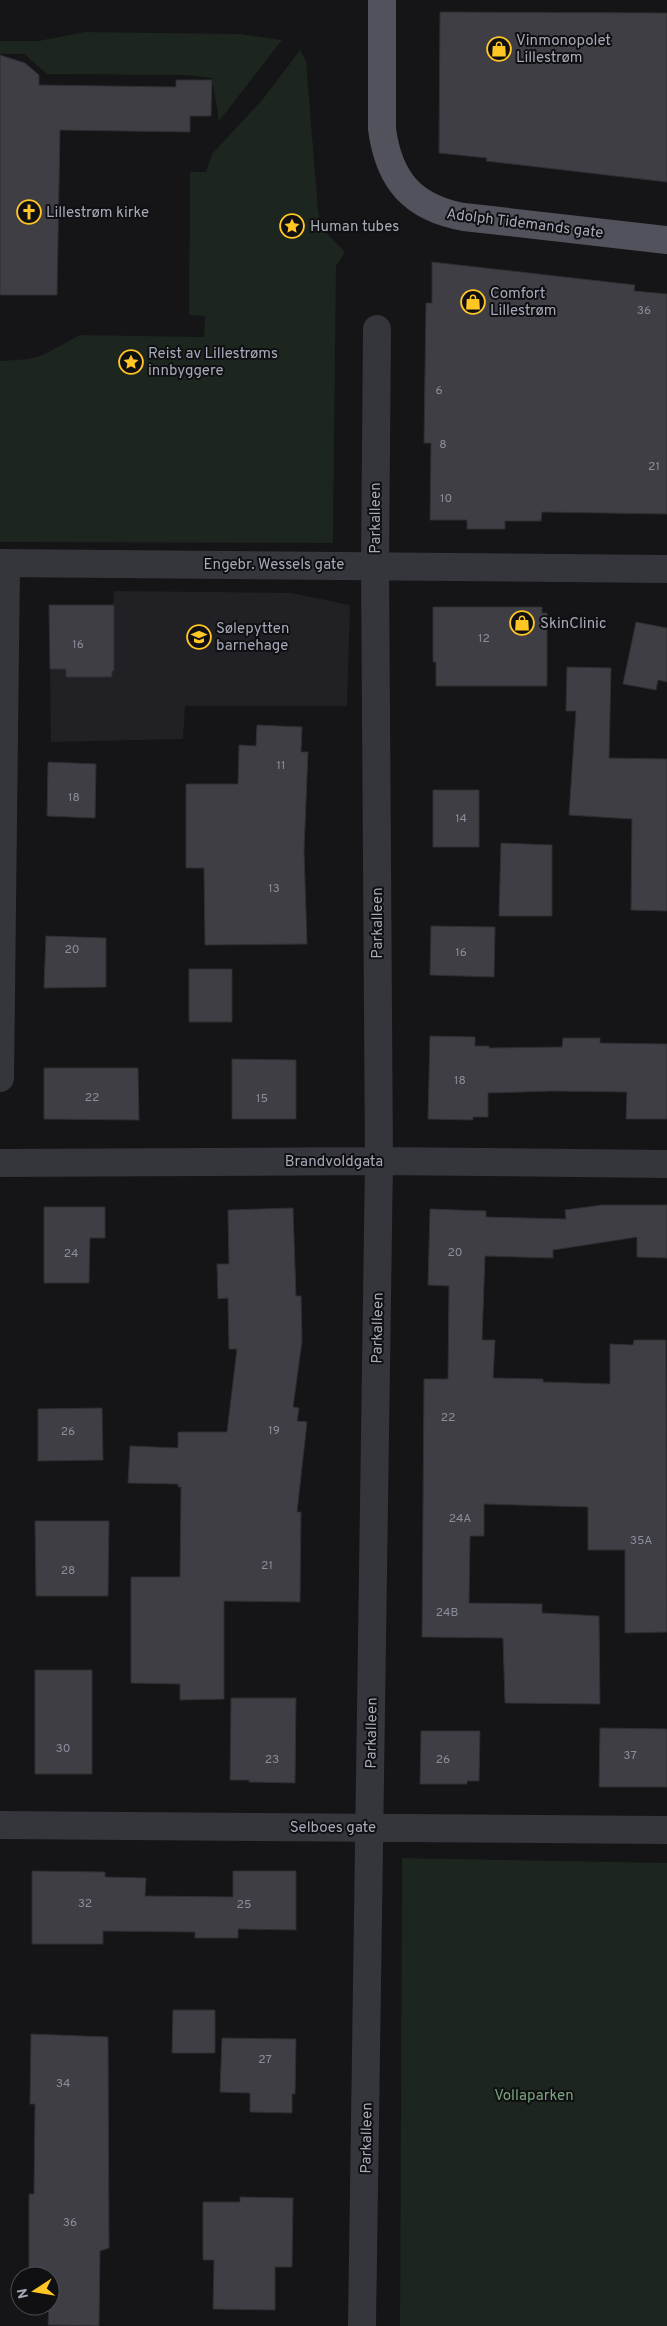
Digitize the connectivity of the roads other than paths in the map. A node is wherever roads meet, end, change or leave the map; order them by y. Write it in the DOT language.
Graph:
graph roads {
  1 [pos="382,0"];
  2 [pos="667,240"];
  3 [pos="376,329"];
  4 [pos="3,563"];
  5 [pos="375,565"];
  6 [pos="667,569"];
  7 [pos="0,1078"];
  8 [pos="379,1161"];
  9 [pos="0,1163"];
  10 [pos="667,1164"];
  11 [pos="0,1824"];
  12 [pos="370,1828"];
  13 [pos="667,1830"];
  14 [pos="362,2326"];
  1 -- 2 [label="main road, Adolph Tidemands gate"];
  3 -- 5 [label="street, Parkalleen"];
  4 -- 5 [label="street, Engebr. Wessels gate"];
  4 -- 7 [label="street"];
  5 -- 6 [label="street, Engebr. Wessels gate"];
  5 -- 8 [label="street, Parkalleen"];
  8 -- 9 [label="street, Brandvoldgata"];
  8 -- 10 [label="street, Brandvoldgata"];
  8 -- 12 [label="street, Parkalleen"];
  11 -- 12 [label="street, Selboes gate"];
  12 -- 13 [label="street, Selboes gate"];
  12 -- 14 [label="street, Parkalleen"];
}
